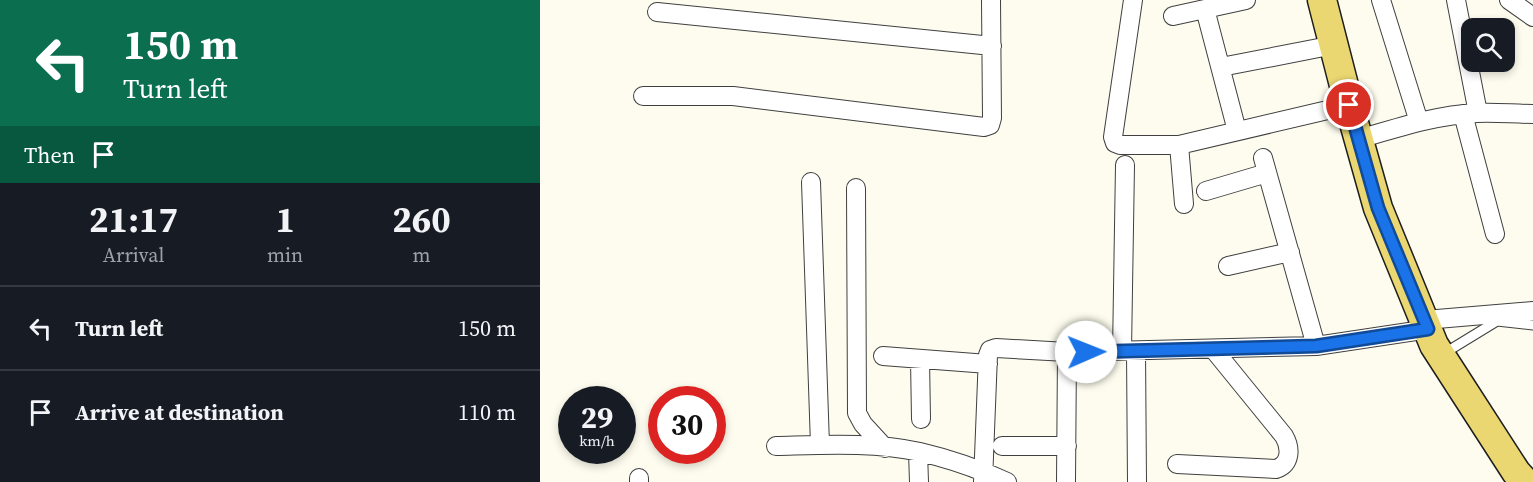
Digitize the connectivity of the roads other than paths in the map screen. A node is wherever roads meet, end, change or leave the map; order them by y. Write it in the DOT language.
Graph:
graph roads {
  1 [pos="992,0"];
  2 [pos="1133,0"];
  3 [pos="1246,0"];
  4 [pos="1322,0"];
  5 [pos="1381,0"];
  6 [pos="1456,0"];
  7 [pos="1509,0"];
  8 [pos="1205,9"];
  9 [pos="657,12"];
  10 [pos="1173,16"];
  11 [pos="1533,17"];
  12 [pos="1334,45"];
  13 [pos="992,46"];
  14 [pos="1221,67"];
  15 [pos="643,96"];
  16 [pos="1349,105"];
  17 [pos="1471,113"];
  18 [pos="1533,114"];
  19 [pos="1419,122"];
  20 [pos="1237,131"];
  21 [pos="1359,139"];
  22 [pos="1179,144"];
  23 [pos="1125,165"];
  24 [pos="811,182"];
  25 [pos="856,188"];
  26 [pos="1206,191"];
  27 [pos="1184,204"];
  28 [pos="1495,234"];
  29 [pos="1290,252"];
  30 [pos="1228,266"];
  31 [pos="1533,311"];
  32 [pos="1426,325"];
  33 [pos="1533,325"];
  34 [pos="1316,346"];
  35 [pos="1214,350"];
  36 [pos="1129,351"];
  37 [pos="1067,352"];
  38 [pos="883,356"];
  39 [pos="1441,356"];
  40 [pos="920,359"];
  41 [pos="988,364"];
  42 [pos="921,419"];
  43 [pos="820,445"];
  44 [pos="776,446"];
  45 [pos="1002,446"];
  46 [pos="1066,446"];
  47 [pos="885,448"];
  48 [pos="918,452"];
  49 [pos="1177,464"];
  50 [pos="982,476"];
  51 [pos="919,482"];
  52 [pos="1007,482"];
  53 [pos="1066,482"];
  54 [pos="1137,482"];
  55 [pos="1525,482"];
  1 -- 13 [label="street"];
  2 -- 22 [label="street"];
  3 -- 8 [label="street"];
  4 -- 12 [label="main road"];
  5 -- 19 [label="street"];
  6 -- 17 [label="street"];
  7 -- 11 [label="street"];
  8 -- 10 [label="street"];
  8 -- 14 [label="street"];
  9 -- 13 [label="street"];
  12 -- 14 [label="street"];
  12 -- 16 [label="main road"];
  13 -- 15 [label="street"];
  14 -- 20 [label="street"];
  16 -- 20 [label="street"];
  16 -- 21 [label="main road"];
  17 -- 18 [label="street"];
  17 -- 19 [label="street"];
  17 -- 28 [label="street"];
  19 -- 21 [label="street"];
  20 -- 22 [label="street"];
  21 -- 32 [label="main road"];
  22 -- 27 [label="street"];
  23 -- 36 [label="street"];
  24 -- 43 [label="street"];
  25 -- 47 [label="street"];
  26 -- 29 [label="street"];
  29 -- 30 [label="street"];
  29 -- 34 [label="street"];
  31 -- 32 [label="street"];
  32 -- 34 [label="street"];
  32 -- 39 [label="main road"];
  33 -- 39 [label="lane"];
  34 -- 35 [label="street"];
  35 -- 36 [label="street"];
  35 -- 49 [label="street"];
  36 -- 37 [label="street"];
  36 -- 54 [label="street"];
  37 -- 41 [label="street"];
  37 -- 46 [label="street"];
  38 -- 40 [label="street"];
  39 -- 55 [label="main road"];
  40 -- 41 [label="street"];
  40 -- 42 [label="street"];
  41 -- 50 [label="street"];
  43 -- 44 [label="street"];
  43 -- 47 [label="street"];
  45 -- 46 [label="street"];
  46 -- 53 [label="street"];
  47 -- 48 [label="street"];
  48 -- 50 [label="street"];
  48 -- 51 [label="street"];
  50 -- 52 [label="street"];
}
